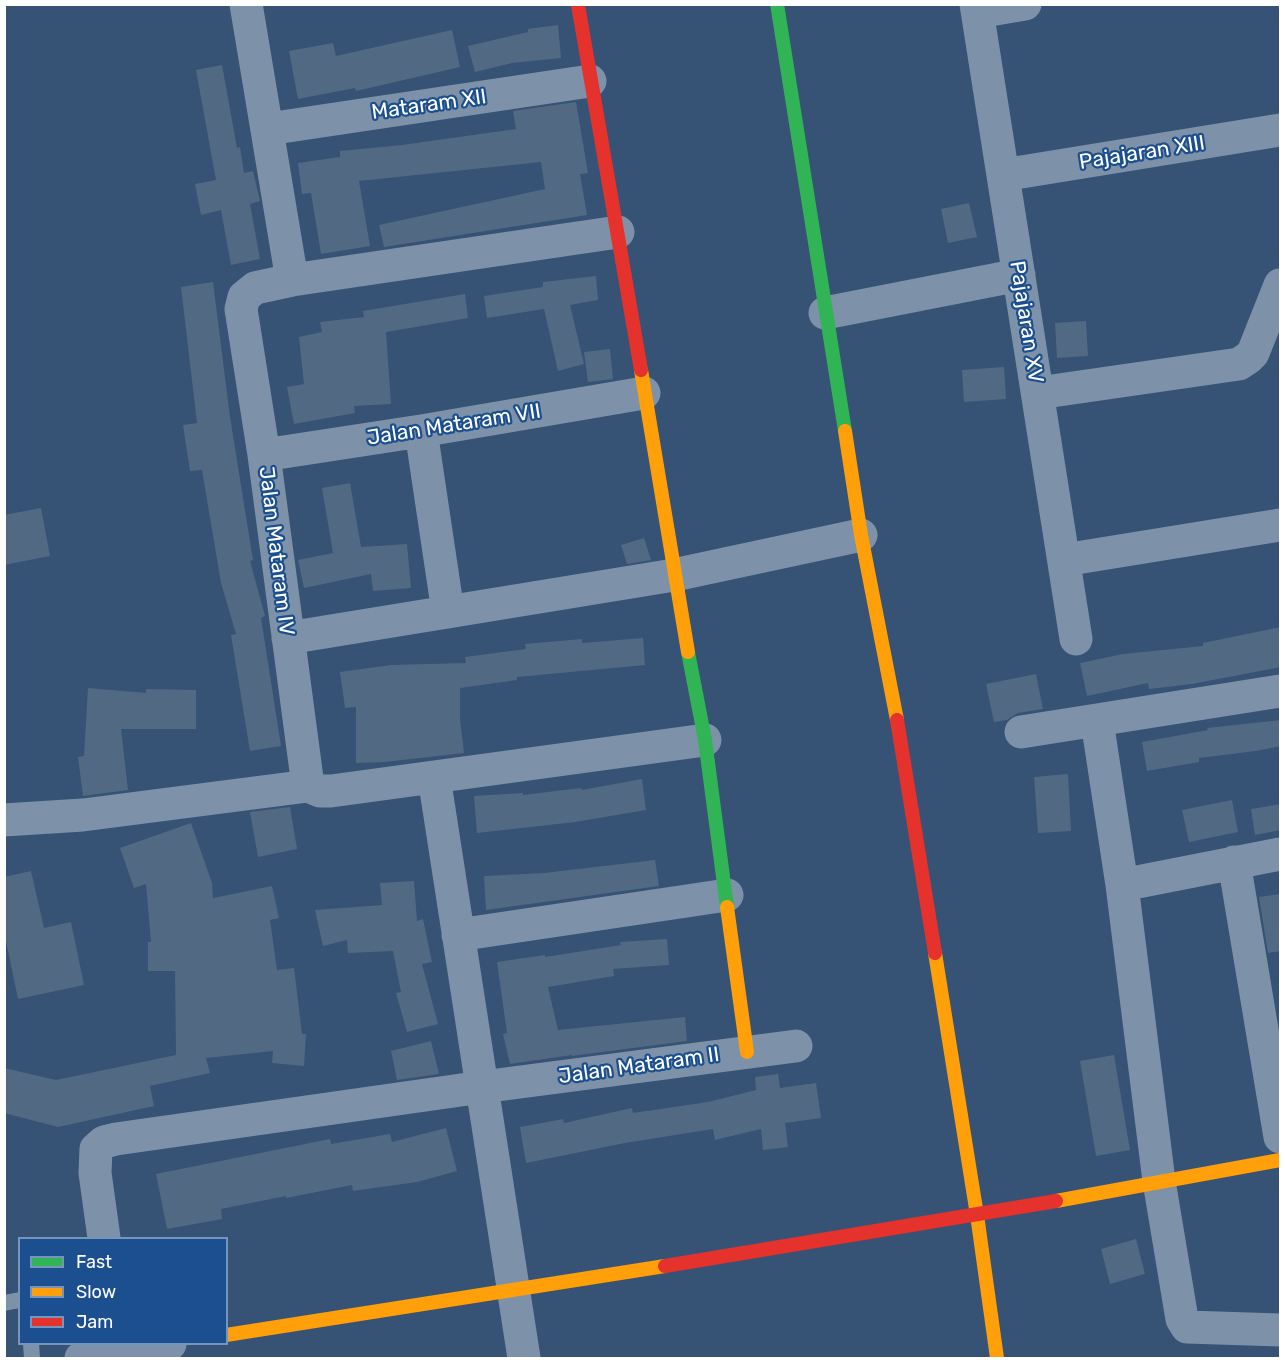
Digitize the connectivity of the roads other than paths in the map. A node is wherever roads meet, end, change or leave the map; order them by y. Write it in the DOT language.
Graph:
graph roads {
  1 [pos="246,4"];
  2 [pos="777,4"];
  3 [pos="1025,4"];
  4 [pos="578,5"];
  5 [pos="977,8"];
  6 [pos="590,81"];
  7 [pos="268,129"];
  8 [pos="1281,130"];
  9 [pos="1003,175"];
  10 [pos="618,232"];
  11 [pos="1019,275"];
  12 [pos="292,279"];
  13 [pos="1281,285"];
  14 [pos="825,314"];
  15 [pos="644,393"];
  16 [pos="1038,393"];
  17 [pos="421,431"];
  18 [pos="264,455"];
  19 [pos="1281,525"];
  20 [pos="861,535"];
  21 [pos="1064,560"];
  22 [pos="674,574"];
  23 [pos="448,612"];
  24 [pos="288,638"];
  25 [pos="1076,639"];
  26 [pos="1281,691"];
  27 [pos="1097,721"];
  28 [pos="1021,732"];
  29 [pos="705,740"];
  30 [pos="434,777"];
  31 [pos="308,786"];
  32 [pos="4,820"];
  33 [pos="1281,854"];
  34 [pos="1234,862"];
  35 [pos="1122,885"];
  36 [pos="727,895"];
  37 [pos="458,935"];
  38 [pos="796,1046"];
  39 [pos="747,1052"];
  40 [pos="482,1087"];
  41 [pos="1281,1137"];
  42 [pos="1281,1160"];
  43 [pos="1159,1181"];
  44 [pos="977,1215"];
  45 [pos="104,1237"];
  46 [pos="513,1291"];
  47 [pos="1281,1330"];
  48 [pos="228,1335"];
  49 [pos="158,1345"];
  50 [pos="118,1348"];
  51 [pos="81,1359"];
  52 [pos="524,1359"];
  53 [pos="997,1359"];
  1 -- 7 [label="street"];
  2 -- 14 [label="street"];
  3 -- 5 [label="street"];
  4 -- 6 [label="street"];
  5 -- 9 [label="street, Pajajaran XV"];
  6 -- 7 [label="street, Mataram XII"];
  6 -- 10 [label="street"];
  7 -- 12 [label="street"];
  8 -- 9 [label="street, Pajajaran XIII"];
  9 -- 11 [label="street, Pajajaran XV"];
  10 -- 12 [label="street, Jalan Mataram IV"];
  10 -- 15 [label="street"];
  11 -- 14 [label="street"];
  11 -- 16 [label="street, Pajajaran XV"];
  12 -- 18 [label="street, Jalan Mataram IV"];
  13 -- 16 [label="street"];
  14 -- 20 [label="street"];
  15 -- 17 [label="street, Jalan Mataram VII"];
  15 -- 22 [label="street"];
  16 -- 21 [label="street, Pajajaran XV"];
  17 -- 18 [label="street, Jalan Mataram VII"];
  17 -- 23 [label="street"];
  18 -- 24 [label="street, Jalan Mataram IV"];
  19 -- 21 [label="street"];
  20 -- 22 [label="street"];
  20 -- 44 [label="street"];
  21 -- 25 [label="street, Pajajaran XV"];
  22 -- 23 [label="street"];
  22 -- 29 [label="street"];
  23 -- 24 [label="street"];
  24 -- 31 [label="street, Jalan Mataram IV"];
  26 -- 27 [label="street"];
  27 -- 28 [label="street"];
  27 -- 35 [label="street"];
  29 -- 30 [label="street"];
  29 -- 36 [label="street"];
  30 -- 31 [label="street"];
  30 -- 37 [label="street"];
  31 -- 32 [label="street"];
  33 -- 34 [label="street"];
  34 -- 35 [label="street"];
  34 -- 41 [label="street"];
  35 -- 43 [label="street"];
  36 -- 37 [label="street"];
  36 -- 39 [label="street"];
  37 -- 40 [label="street"];
  38 -- 39 [label="street, Jalan Mataram II"];
  39 -- 40 [label="street, Jalan Mataram II"];
  40 -- 45 [label="street, Jalan Mataram II"];
  40 -- 46 [label="street"];
  42 -- 43 [label="street"];
  43 -- 44 [label="street"];
  43 -- 47 [label="street"];
  44 -- 46 [label="street"];
  44 -- 53 [label="street"];
  46 -- 48 [label="street"];
  46 -- 52 [label="street"];
  49 -- 50 [label="street"];
  50 -- 51 [label="street"];
}
